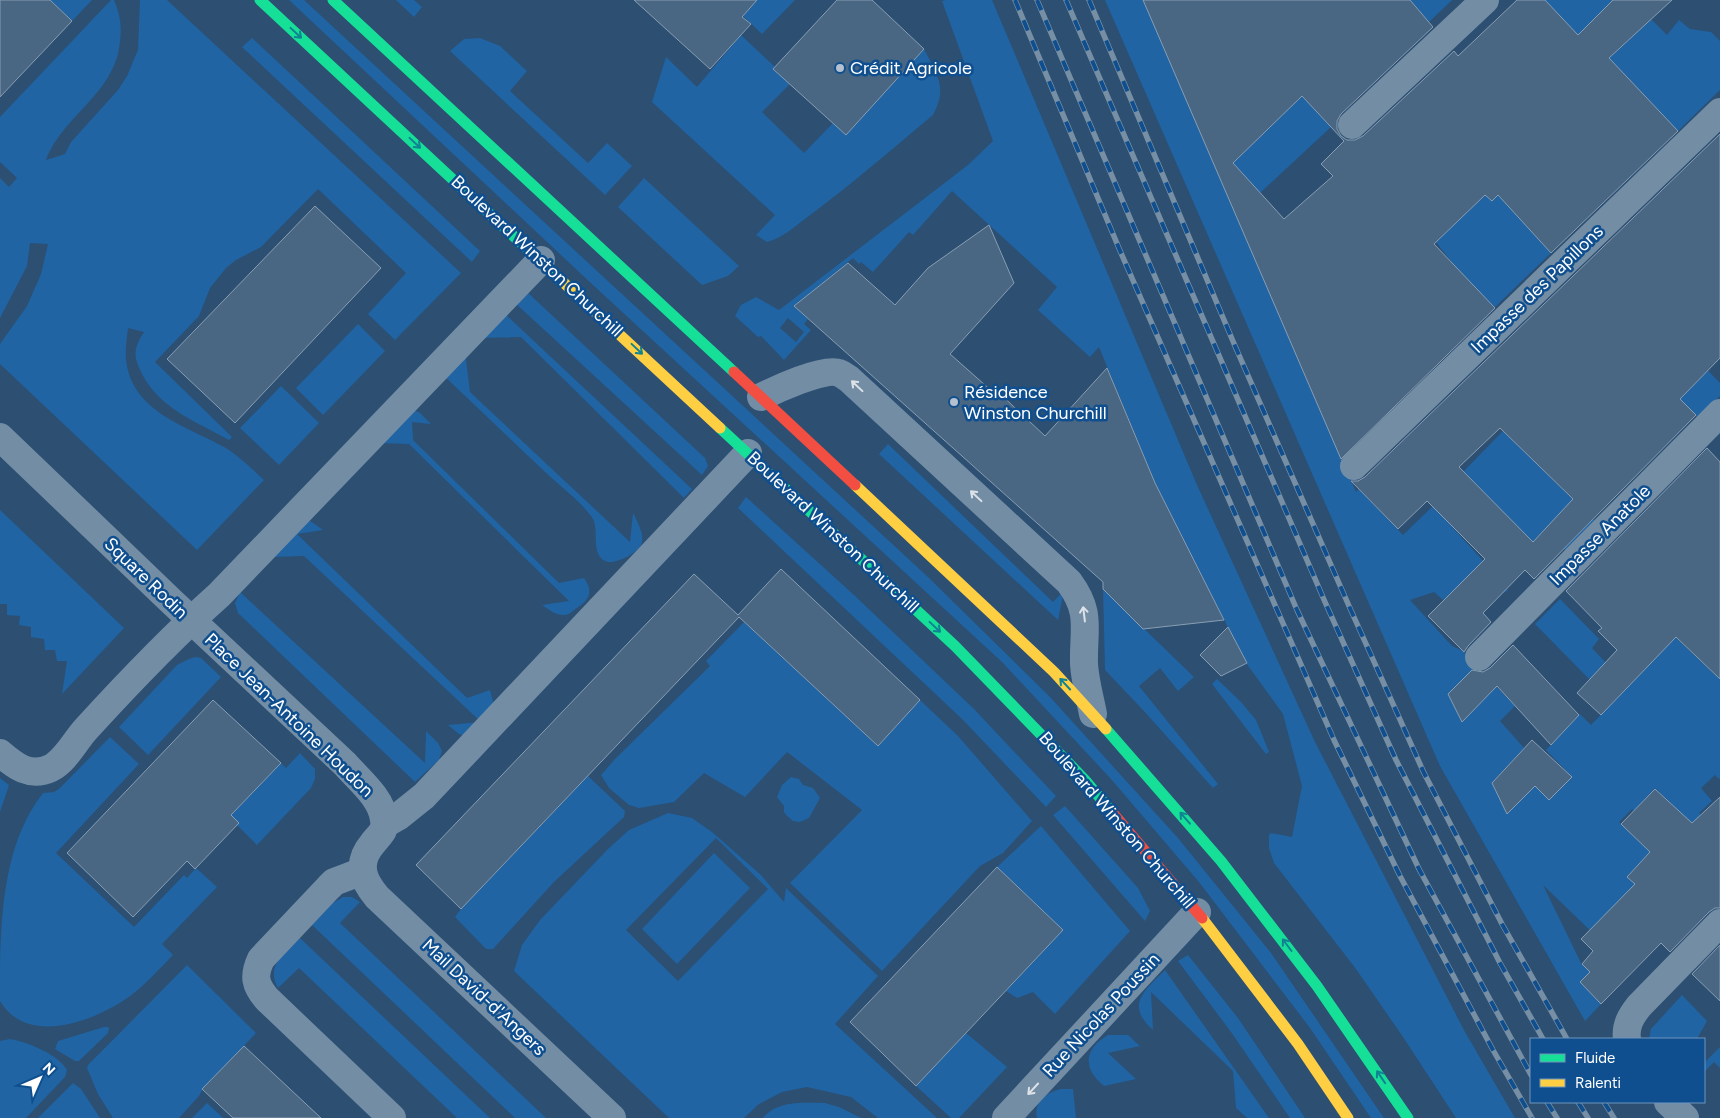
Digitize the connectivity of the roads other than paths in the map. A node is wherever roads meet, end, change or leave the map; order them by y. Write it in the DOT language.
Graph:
graph roads {
  1 [pos="260,0"];
  2 [pos="332,0"];
  3 [pos="1485,0"];
  4 [pos="1720,112"];
  5 [pos="1352,126"];
  6 [pos="541,260"];
  7 [pos="761,397"];
  8 [pos="1720,413"];
  9 [pos="0,437"];
  10 [pos="748,453"];
  11 [pos="1354,466"];
  12 [pos="191,620"];
  13 [pos="1479,657"];
  14 [pos="1093,714"];
  15 [pos="0,753"];
  16 [pos="385,824"];
  17 [pos="363,871"];
  18 [pos="1198,912"];
  19 [pos="1720,923"];
  20 [pos="1627,1038"];
  21 [pos="1669,1103"];
  22 [pos="392,1118"];
  23 [pos="612,1118"];
  24 [pos="1006,1118"];
  25 [pos="1348,1118"];
  26 [pos="1408,1118"];
  27 [pos="1685,1118"];
  1 -- 6 [label="main road, Boulevard Winston Churchill, one-way"];
  2 -- 7 [label="main road"];
  3 -- 5 [label="street"];
  4 -- 11 [label="street, Impasse des Papillons"];
  6 -- 10 [label="main road, Boulevard Winston Churchill, one-way"];
  6 -- 12 [label="street, Place Jean-Antoine Houdon"];
  14 -- 7 [label="main road, one-way"];
  14 -- 7 [label="street, one-way"];
  8 -- 13 [label="street, Impasse Anatole"];
  9 -- 12 [label="street, Square Rodin"];
  10 -- 16 [label="street"];
  10 -- 18 [label="main road, Boulevard Winston Churchill, one-way"];
  12 -- 15 [label="street, Square Rodin"];
  12 -- 16 [label="street, Place Jean-Antoine Houdon"];
  26 -- 14 [label="main road, one-way"];
  16 -- 17 [label="street"];
  17 -- 22 [label="street"];
  17 -- 23 [label="street, Mail David-d'Angers"];
  18 -- 24 [label="street, Rue Nicolas Poussin, one-way"];
  18 -- 25 [label="main road, Boulevard Winston Churchill"];
  19 -- 20 [label="street"];
  21 -- 27 [label="street"];
}
